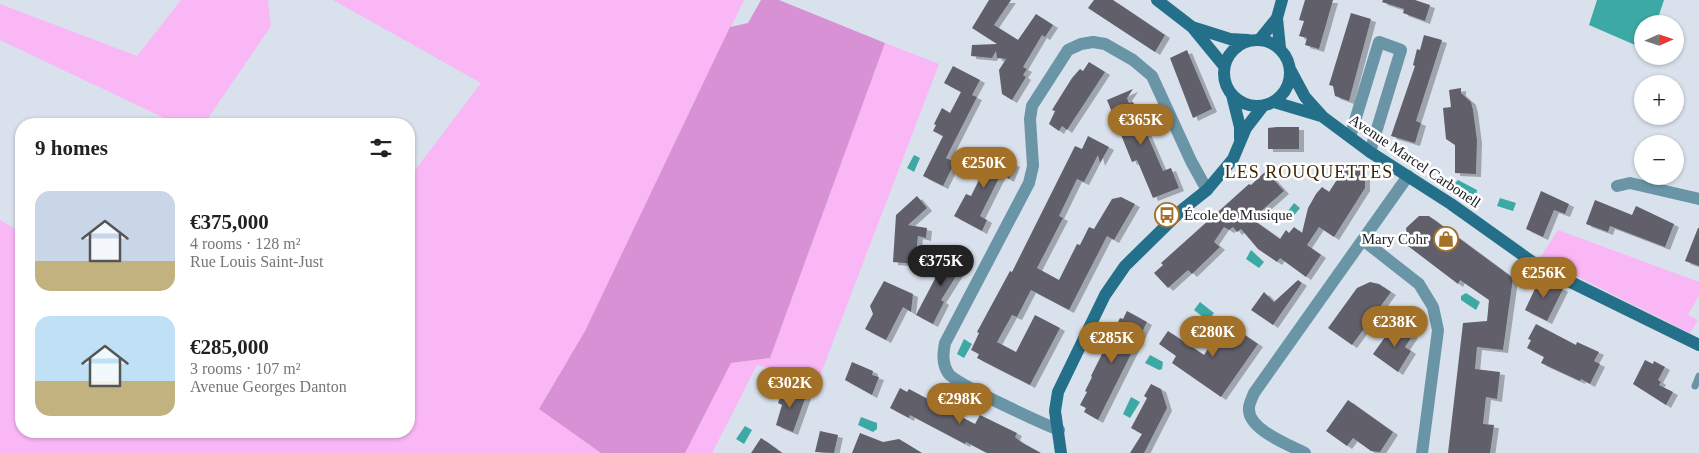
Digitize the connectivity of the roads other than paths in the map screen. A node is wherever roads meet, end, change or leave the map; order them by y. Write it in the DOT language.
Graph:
graph roads {
  1 [pos="1157,0"];
  2 [pos="1282,0"];
  3 [pos="1277,18"];
  4 [pos="1192,27"];
  5 [pos="1255,40"];
  6 [pos="1280,48"];
  7 [pos="1224,66"];
  8 [pos="1290,69"];
  9 [pos="1232,95"];
  10 [pos="1268,104"];
  11 [pos="1323,117"];
  12 [pos="1350,137"];
  13 [pos="1240,139"];
  14 [pos="1370,152"];
  15 [pos="1408,176"];
  16 [pos="1616,186"];
  17 [pos="1207,190"];
  18 [pos="1699,199"];
  19 [pos="1363,240"];
  20 [pos="1698,340"];
  21 [pos="1699,376"];
  22 [pos="1695,386"];
  23 [pos="1059,430"];
  24 [pos="1062,453"];
  25 [pos="1305,453"];
  26 [pos="1422,453"];
  1 -- 4 [label="street"];
  2 -- 3 [label="street"];
  3 -- 5 [label="street"];
  3 -- 6 [label="street"];
  4 -- 5 [label="street"];
  4 -- 7 [label="street"];
  5 -- 6 [label="street"];
  5 -- 7 [label="street"];
  6 -- 8 [label="street"];
  7 -- 9 [label="street"];
  8 -- 10 [label="street"];
  8 -- 11 [label="street, Avenue Marcel Carbonell"];
  9 -- 10 [label="street"];
  9 -- 13 [label="street"];
  10 -- 11 [label="street, Avenue Marcel Carbonell"];
  10 -- 13 [label="street"];
  11 -- 12 [label="street, Avenue Marcel Carbonell"];
  12 -- 14 [label="street, Avenue Marcel Carbonell"];
  12 -- 14 [label="street"];
  13 -- 17 [label="street"];
  14 -- 15 [label="street, Avenue Marcel Carbonell"];
  15 -- 19 [label="street"];
  15 -- 20 [label="street, Avenue Marcel Carbonell"];
  16 -- 18 [label="street"];
  17 -- 23 [label="street"];
  17 -- 23 [label="street"];
  19 -- 25 [label="street"];
  19 -- 26 [label="street"];
  21 -- 22 [label="lane"];
  23 -- 24 [label="street"];
}
